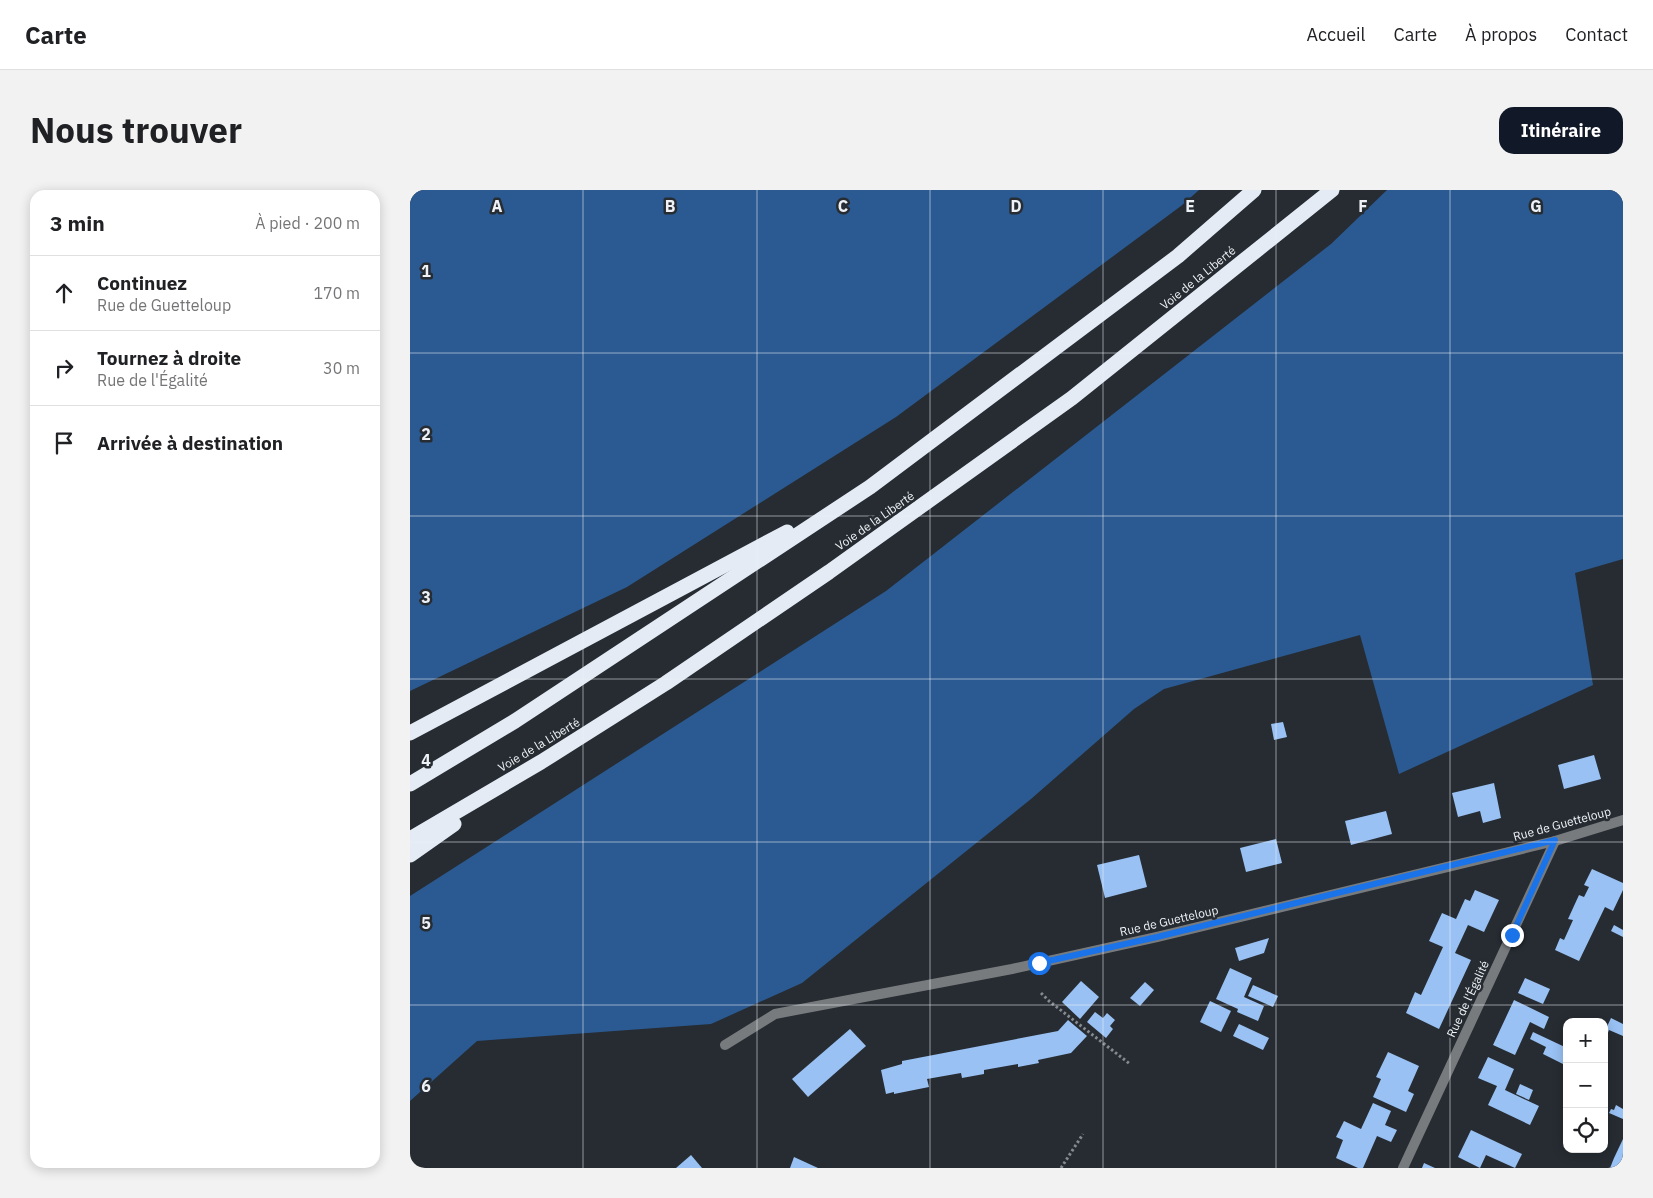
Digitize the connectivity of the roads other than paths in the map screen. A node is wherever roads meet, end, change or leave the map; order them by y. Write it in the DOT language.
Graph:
graph roads {
  1 [pos="1254,190"];
  2 [pos="1332,190"];
  3 [pos="870,488"];
  4 [pos="410,733"];
  5 [pos="541,762"];
  6 [pos="410,784"];
  7 [pos="1623,820"];
  8 [pos="410,839"];
  9 [pos="1555,840"];
  10 [pos="410,854"];
  11 [pos="725,1046"];
  12 [pos="1403,1168"];
  1 -- 3 [label="highway"];
  2 -- 5 [label="highway, Voie de la Liberté"];
  3 -- 4 [label="highway"];
  3 -- 6 [label="highway"];
  5 -- 8 [label="highway, Voie de la Liberté"];
  5 -- 10 [label="highway"];
  7 -- 9 [label="street, Rue de Guetteloup"];
  9 -- 11 [label="street, Rue de Guetteloup"];
  9 -- 12 [label="street, Rue de l'Égalité"];
}
